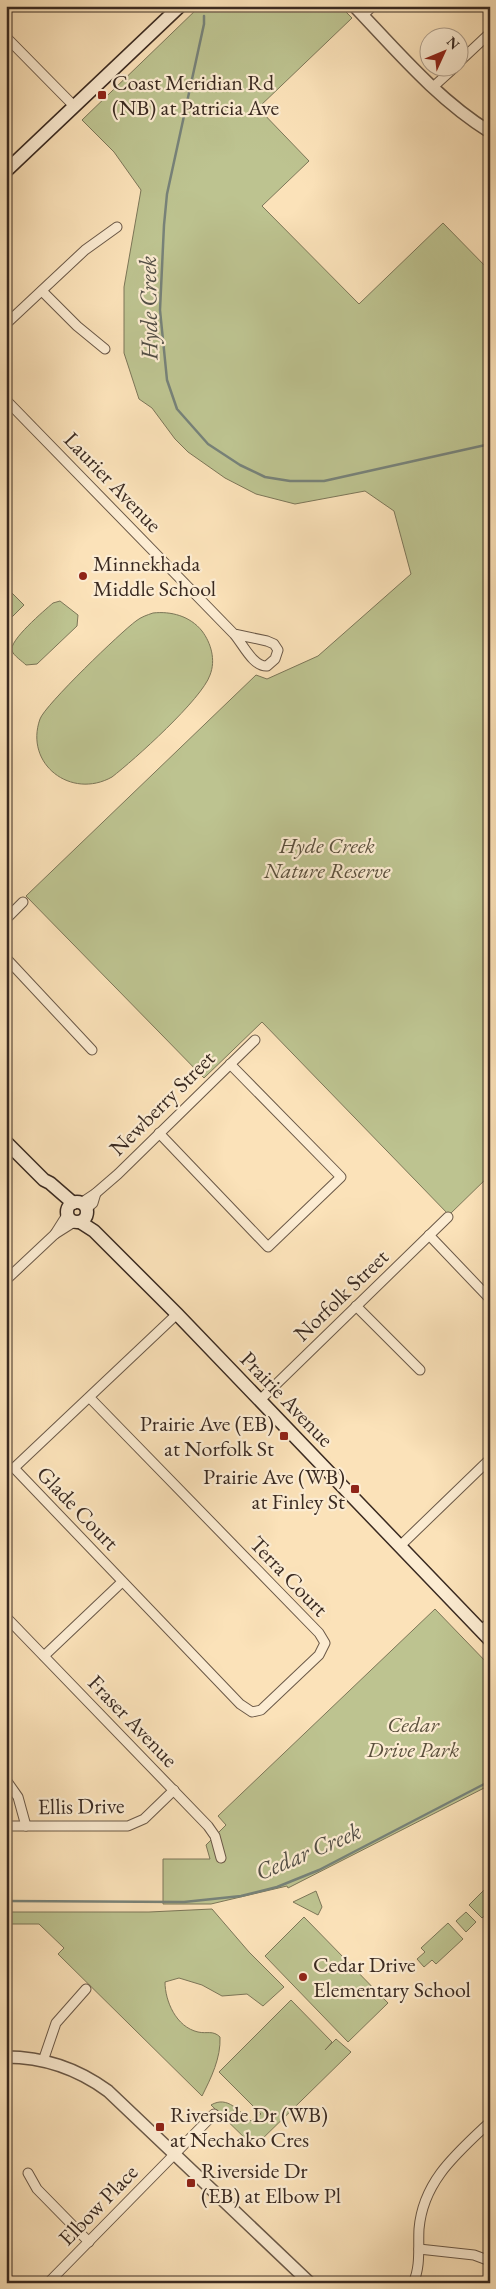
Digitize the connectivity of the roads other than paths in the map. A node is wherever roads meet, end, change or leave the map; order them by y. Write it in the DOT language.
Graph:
graph roads {
  1 [pos="180,6"];
  2 [pos="354,6"];
  3 [pos="373,6"];
  4 [pos="363,15"];
  5 [pos="490,33"];
  6 [pos="6,37"];
  7 [pos="468,54"];
  8 [pos="444,78"];
  9 [pos="433,88"];
  10 [pos="74,106"];
  11 [pos="490,132"];
  12 [pos="6,171"];
  13 [pos="117,227"];
  14 [pos="42,291"];
  15 [pos="6,324"];
  16 [pos="105,349"];
  17 [pos="6,400"];
  18 [pos="234,634"];
  19 [pos="23,902"];
  20 [pos="6,919"];
  21 [pos="6,958"];
  22 [pos="255,1040"];
  23 [pos="92,1050"];
  24 [pos="230,1064"];
  25 [pos="159,1134"];
  26 [pos="6,1142"];
  27 [pos="77,1212"];
  28 [pos="448,1217"];
  29 [pos="429,1235"];
  30 [pos="6,1280"];
  31 [pos="490,1299"];
  32 [pos="356,1306"];
  33 [pos="177,1314"];
  34 [pos="420,1370"];
  35 [pos="90,1398"];
  36 [pos="260,1400"];
  37 [pos="490,1459"];
  38 [pos="400,1546"];
  39 [pos="122,1582"];
  40 [pos="6,1617"];
  41 [pos="487,1631"];
  42 [pos="44,1656"];
  43 [pos="252,1712"];
  44 [pos="6,1780"];
  45 [pos="174,1790"];
  46 [pos="6,1826"];
  47 [pos="26,1826"];
  48 [pos="221,1858"];
  49 [pos="86,1989"];
  50 [pos="6,2057"];
  51 [pos="43,2061"];
  52 [pos="214,2114"];
  53 [pos="490,2122"];
  54 [pos="175,2154"];
  55 [pos="28,2173"];
  56 [pos="89,2242"];
  57 [pos="419,2249"];
  58 [pos="490,2260"];
  59 [pos="48,2283"];
  60 [pos="310,2283"];
  61 [pos="413,2283"];
  1 -- 10 [label="main road"];
  2 -- 4 [label="street"];
  3 -- 4 [label="street"];
  4 -- 9 [label="street"];
  5 -- 7 [label="street"];
  6 -- 10 [label="street"];
  8 -- 9 [label="street"];
  9 -- 11 [label="street"];
  10 -- 12 [label="main road"];
  13 -- 14 [label="street"];
  14 -- 15 [label="street"];
  14 -- 16 [label="street"];
  17 -- 18 [label="street, Laurier Avenue"];
  18 -- 18 [label="street, Laurier Avenue"];
  19 -- 20 [label="street"];
  21 -- 23 [label="street"];
  22 -- 24 [label="street, Newberry Street"];
  24 -- 25 [label="street, Newberry Street"];
  24 -- 25 [label="street"];
  25 -- 27 [label="street, Newberry Street"];
  26 -- 27 [label="main road, Prairie Avenue"];
  27 -- 30 [label="street, Newberry Street"];
  27 -- 33 [label="main road, Prairie Avenue"];
  28 -- 29 [label="street, Norfolk Street"];
  29 -- 31 [label="street"];
  29 -- 32 [label="street, Norfolk Street"];
  32 -- 34 [label="street"];
  32 -- 36 [label="street, Norfolk Street"];
  33 -- 35 [label="street, Glade Court"];
  33 -- 36 [label="main road, Prairie Avenue"];
  35 -- 39 [label="street, Glade Court"];
  35 -- 43 [label="street, Terra Court"];
  36 -- 38 [label="main road, Prairie Avenue"];
  37 -- 38 [label="street"];
  38 -- 41 [label="main road, Prairie Avenue"];
  39 -- 42 [label="street"];
  39 -- 43 [label="street, Glade Court"];
  40 -- 42 [label="street, Fraser Avenue"];
  42 -- 45 [label="street, Fraser Avenue"];
  44 -- 47 [label="street"];
  45 -- 47 [label="street, Ellis Drive"];
  45 -- 48 [label="street, Fraser Avenue"];
  46 -- 47 [label="street, Ellis Drive"];
  49 -- 51 [label="street"];
  50 -- 51 [label="street"];
  51 -- 54 [label="street"];
  52 -- 54 [label="street, Elbow Place"];
  53 -- 57 [label="street"];
  54 -- 56 [label="street, Elbow Place"];
  54 -- 60 [label="street"];
  55 -- 56 [label="street"];
  56 -- 59 [label="street, Elbow Place"];
  57 -- 58 [label="street"];
  57 -- 61 [label="street"];
}
